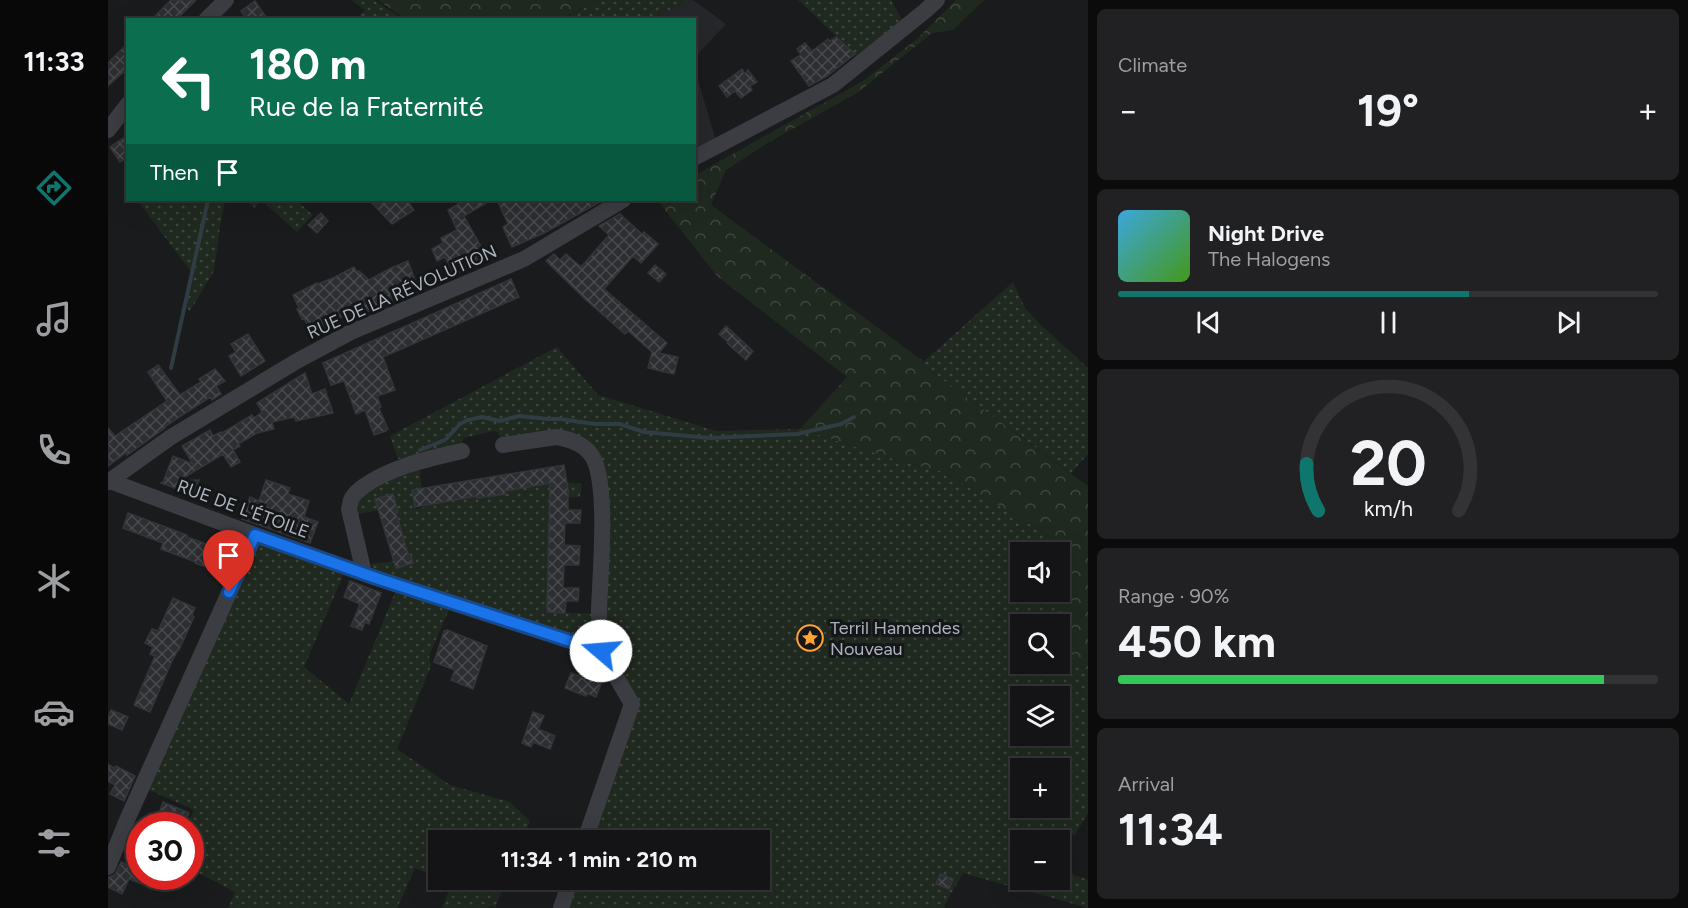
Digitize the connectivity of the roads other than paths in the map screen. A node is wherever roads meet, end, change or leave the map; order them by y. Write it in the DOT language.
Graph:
graph roads {
  1 [pos="226,0"];
  2 [pos="937,0"];
  3 [pos="208,18"];
  4 [pos="126,107"];
  5 [pos="108,130"];
  6 [pos="696,157"];
  7 [pos="622,201"];
  8 [pos="503,445"];
  9 [pos="462,451"];
  10 [pos="109,481"];
  11 [pos="255,535"];
  12 [pos="364,573"];
  13 [pos="601,651"];
  14 [pos="588,830"];
  15 [pos="108,867"];
  16 [pos="567,890"];
  17 [pos="561,908"];
  1 -- 3 [label="street"];
  2 -- 6 [label="street"];
  4 -- 5 [label="street"];
  7 -- 10 [label="street, RUE DE LA RÉVOLUTION"];
  8 -- 13 [label="street"];
  9 -- 12 [label="street"];
  10 -- 11 [label="street, RUE DE L'ÉTOILE"];
  11 -- 12 [label="street, RUE DE L'ÉTOILE"];
  11 -- 15 [label="street"];
  12 -- 13 [label="street, RUE DE L'ÉTOILE"];
  13 -- 14 [label="street"];
  16 -- 17 [label="street"];
}
